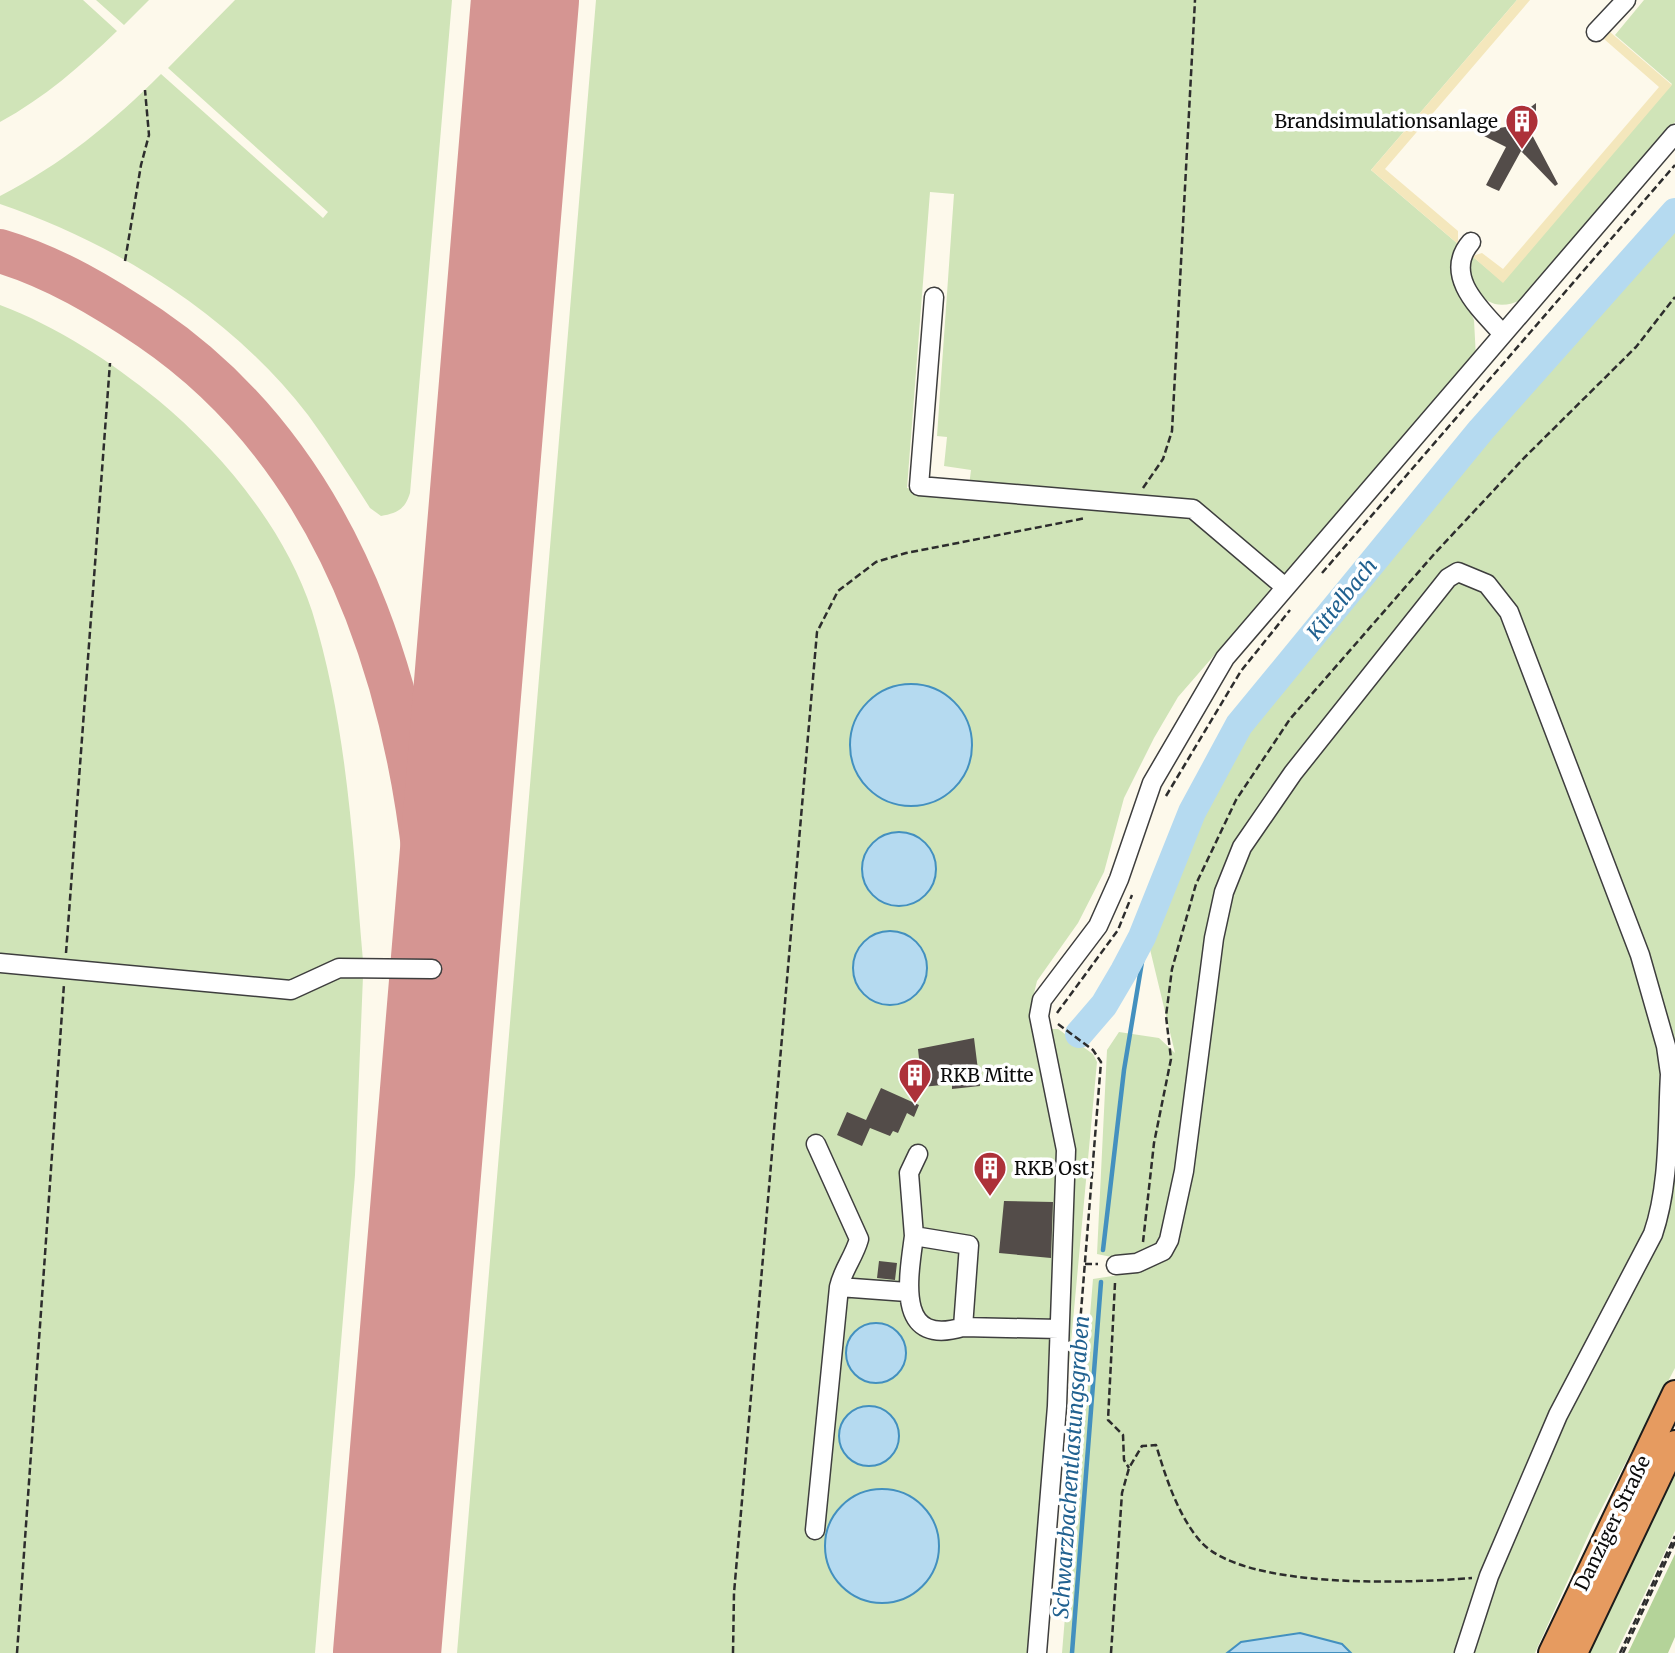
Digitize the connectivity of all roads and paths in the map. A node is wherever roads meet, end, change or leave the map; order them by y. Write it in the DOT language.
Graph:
graph roads {
  1 [pos="1195,0"];
  2 [pos="1626,0"];
  3 [pos="1596,32"];
  4 [pos="145,90"];
  5 [pos="1675,134"];
  6 [pos="1675,165"];
  7 [pos="1471,242"];
  8 [pos="125,261"];
  9 [pos="934,297"];
  10 [pos="1502,333"];
  11 [pos="110,363"];
  12 [pos="1125,503"];
  13 [pos="1321,575"];
  14 [pos="1285,587"];
  15 [pos="1294,606"];
  16 [pos="1163,807"];
  17 [pos="1133,890"];
  18 [pos="0,963"];
  19 [pos="65,969"];
  20 [pos="432,969"];
  21 [pos="1056,1014"];
  22 [pos="1166,1016"];
  23 [pos="1672,1074"];
  24 [pos="816,1144"];
  25 [pos="918,1154"];
  26 [pos="914,1236"];
  27 [pos="1142,1248"];
  28 [pos="1086,1264"];
  29 [pos="1116,1265"];
  30 [pos="839,1287"];
  31 [pos="907,1292"];
  32 [pos="963,1327"];
  33 [pos="1059,1329"];
  34 [pos="1675,1393"];
  35 [pos="1675,1443"];
  36 [pos="1129,1468"];
  37 [pos="815,1530"];
  38 [pos="1675,1536"];
  39 [pos="1675,1542"];
  40 [pos="1489,1576"];
  41 [pos="17,1653"];
  42 [pos="733,1653"];
  43 [pos="1037,1653"];
  44 [pos="1111,1653"];
  45 [pos="1464,1653"];
  46 [pos="1551,1653"];
  47 [pos="1575,1653"];
  48 [pos="1621,1653"];
  1 -- 12 [label="path"];
  2 -- 3 [label="lane"];
  4 -- 8 [label="path"];
  5 -- 10 [label="lane"];
  6 -- 13 [label="path"];
  7 -- 10 [label="lane"];
  9 -- 12 [label="lane"];
  10 -- 14 [label="lane"];
  11 -- 19 [label="path"];
  12 -- 14 [label="lane"];
  12 -- 42 [label="path"];
  14 -- 33 [label="lane"];
  15 -- 16 [label="path"];
  17 -- 21 [label="path"];
  18 -- 19 [label="lane"];
  19 -- 20 [label="lane"];
  19 -- 41 [label="path"];
  22 -- 27 [label="path"];
  23 -- 29 [label="lane"];
  23 -- 40 [label="lane"];
  24 -- 30 [label="lane"];
  25 -- 26 [label="lane"];
  26 -- 31 [label="lane"];
  26 -- 32 [label="lane"];
  28 -- 29 [label="path"];
  29 -- 36 [label="path"];
  30 -- 31 [label="lane"];
  30 -- 37 [label="lane"];
  31 -- 32 [label="lane"];
  32 -- 33 [label="lane"];
  33 -- 43 [label="lane"];
  34 -- 46 [label="highway, Danziger Straße"];
  35 -- 47 [label="highway, Danziger Straße"];
  36 -- 40 [label="path"];
  36 -- 44 [label="path"];
  38 -- 48 [label="path"];
  39 -- 48 [label="path"];
  40 -- 45 [label="lane"];
}
